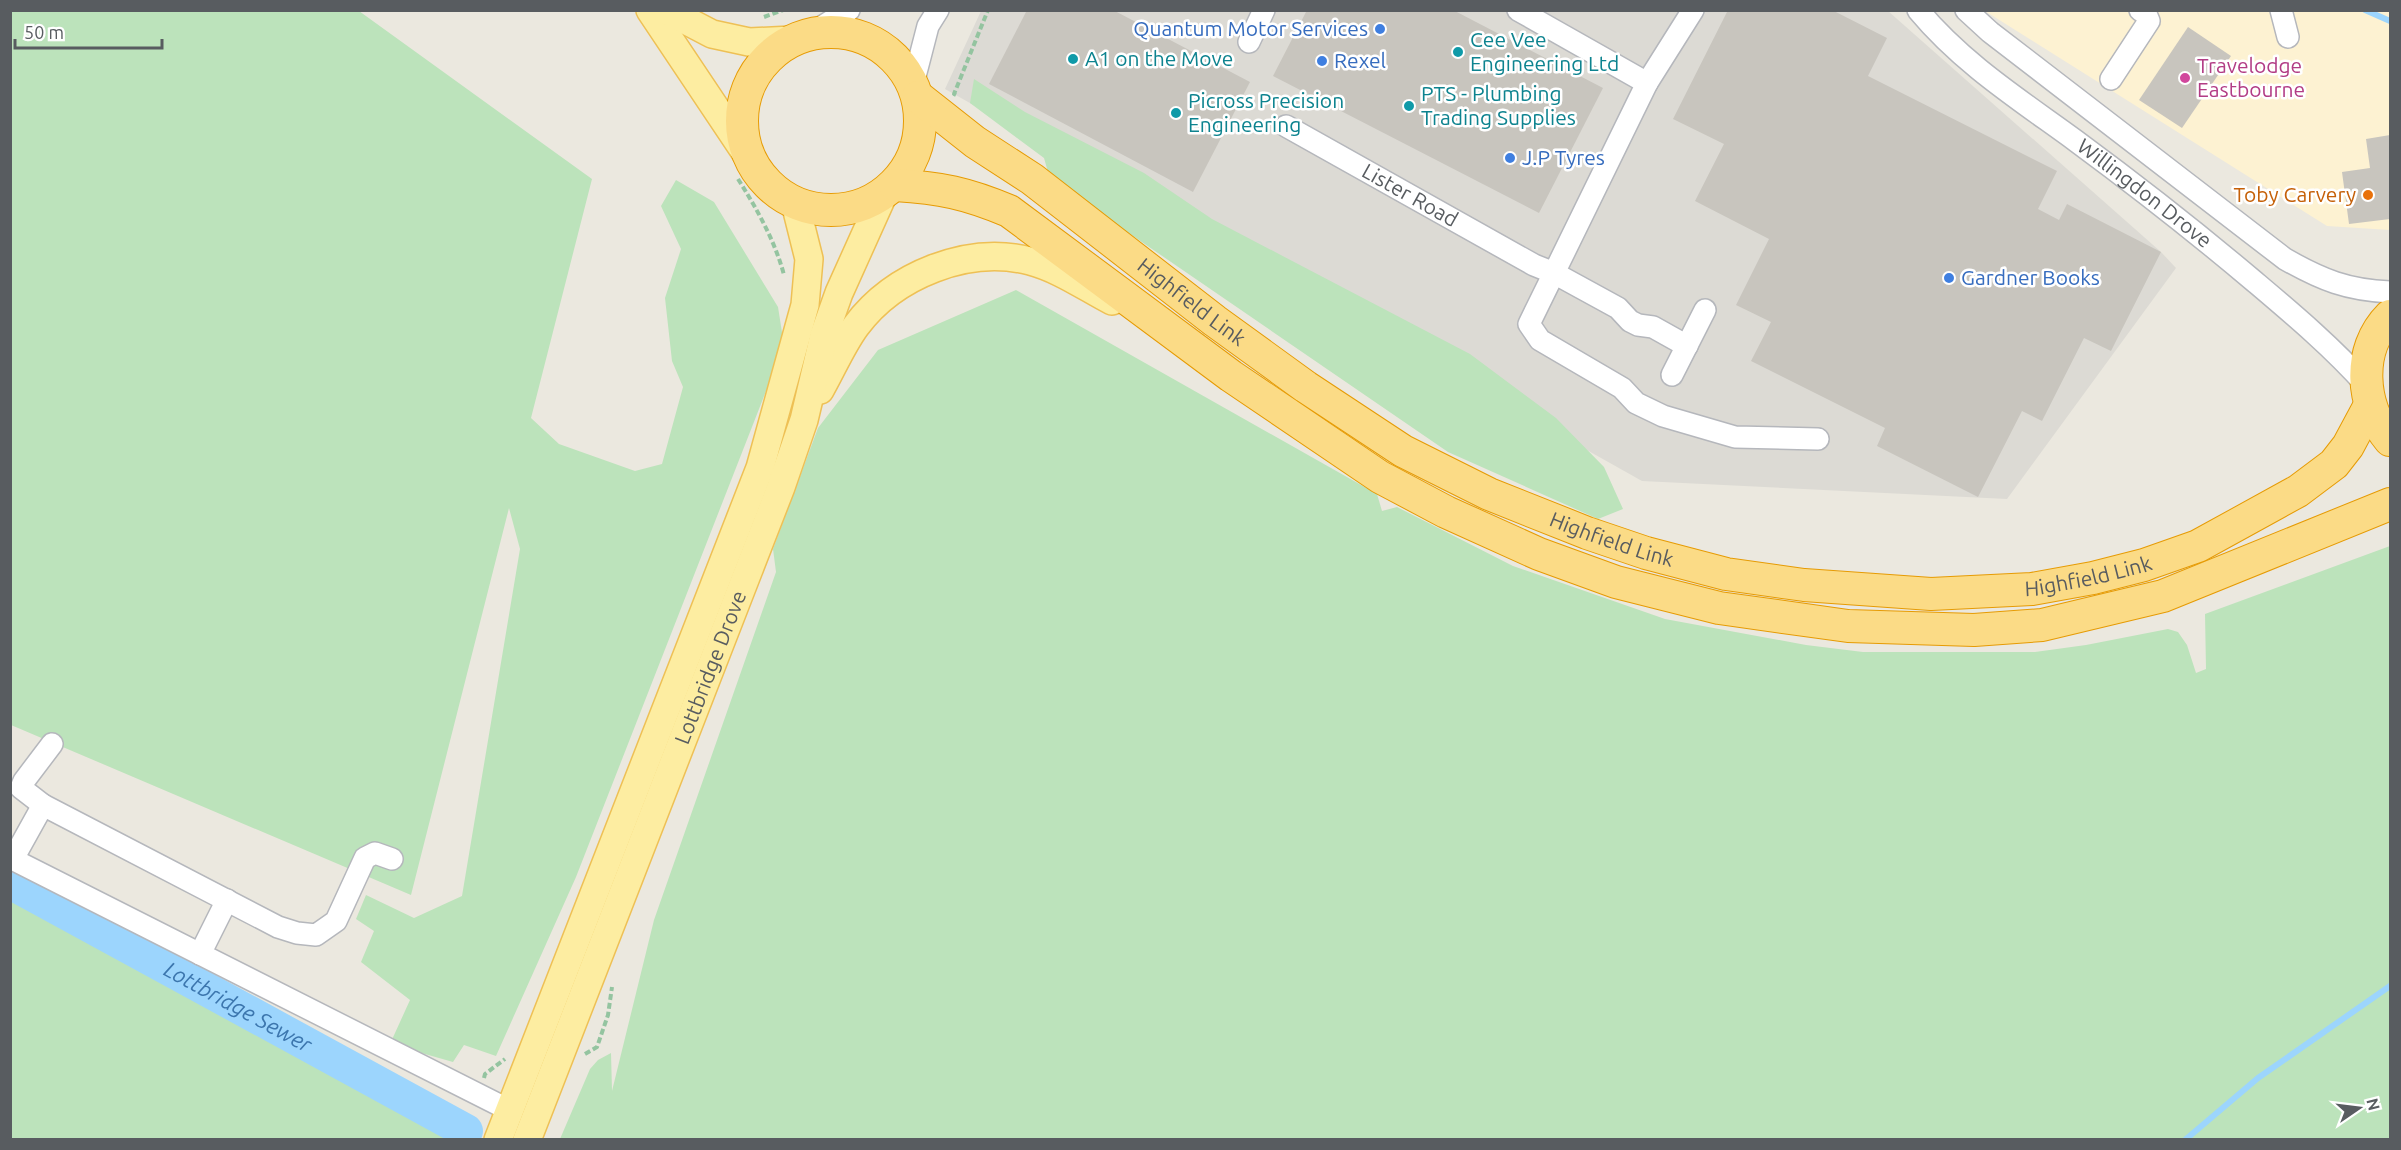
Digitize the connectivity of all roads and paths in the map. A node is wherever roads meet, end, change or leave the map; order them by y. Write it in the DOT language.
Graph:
graph roads {
  1 [pos="650,10"];
  2 [pos="666,10"];
  3 [pos="783,10"];
  4 [pos="849,10"];
  5 [pos="938,10"];
  6 [pos="988,10"];
  7 [pos="1264,10"];
  8 [pos="1518,10"];
  9 [pos="1693,10"];
  10 [pos="1918,10"];
  11 [pos="1966,10"];
  12 [pos="2140,10"];
  13 [pos="2281,10"];
  14 [pos="760,18"];
  15 [pos="802,36"];
  16 [pos="2288,37"];
  17 [pos="1249,42"];
  18 [pos="2111,79"];
  19 [pos="1647,83"];
  20 [pos="915,90"];
  21 [pos="964,101"];
  22 [pos="1286,126"];
  23 [pos="743,169"];
  24 [pos="889,189"];
  25 [pos="795,203"];
  26 [pos="1554,273"];
  27 [pos="784,277"];
  28 [pos="2391,292"];
  29 [pos="1705,310"];
  30 [pos="2391,316"];
  31 [pos="1165,328"];
  32 [pos="1687,346"];
  33 [pos="1672,375"];
  34 [pos="2368,395"];
  35 [pos="804,420"];
  36 [pos="1818,439"];
  37 [pos="2391,440"];
  38 [pos="2391,504"];
  39 [pos="52,744"];
  40 [pos="43,805"];
  41 [pos="12,858"];
  42 [pos="392,859"];
  43 [pos="227,900"];
  44 [pos="200,954"];
  45 [pos="613,985"];
  46 [pos="510,1048"];
  47 [pos="584,1055"];
  48 [pos="478,1093"];
  49 [pos="509,1110"];
  50 [pos="498,1140"];
  51 [pos="527,1140"];
  1 -- 23 [label="main road"];
  2 -- 15 [label="main road"];
  3 -- 14 [label="path"];
  4 -- 15 [label="street"];
  5 -- 20 [label="street"];
  6 -- 21 [label="path"];
  7 -- 17 [label="street"];
  8 -- 19 [label="street"];
  9 -- 19 [label="street"];
  10 -- 34 [label="street, Willingdon Drove"];
  11 -- 28 [label="street, Willingdon Drove"];
  12 -- 18 [label="street"];
  13 -- 16 [label="street"];
  15 -- 20 [label="highway"];
  15 -- 23 [label="highway"];
  19 -- 26 [label="street"];
  20 -- 24 [label="highway"];
  20 -- 34 [label="highway, Highfield Link"];
  22 -- 26 [label="street, Lister Road"];
  23 -- 25 [label="highway"];
  23 -- 27 [label="path"];
  24 -- 25 [label="highway"];
  24 -- 31 [label="highway, Highfield Link"];
  24 -- 35 [label="main road, Lottbridge Drove"];
  25 -- 49 [label="main road, Lottbridge Drove"];
  26 -- 32 [label="street, Lister Road"];
  26 -- 36 [label="street"];
  29 -- 32 [label="street"];
  30 -- 34 [label="highway"];
  31 -- 35 [label="main road"];
  31 -- 38 [label="highway, Highfield Link"];
  32 -- 33 [label="street"];
  34 -- 37 [label="highway"];
  35 -- 51 [label="main road, Lottbridge Drove"];
  39 -- 40 [label="street"];
  40 -- 41 [label="street"];
  40 -- 43 [label="street"];
  41 -- 44 [label="street"];
  42 -- 43 [label="street"];
  43 -- 44 [label="street"];
  44 -- 48 [label="street"];
  45 -- 47 [label="path"];
  46 -- 48 [label="path"];
  48 -- 49 [label="street"];
  49 -- 50 [label="main road, Lottbridge Drove"];
}
